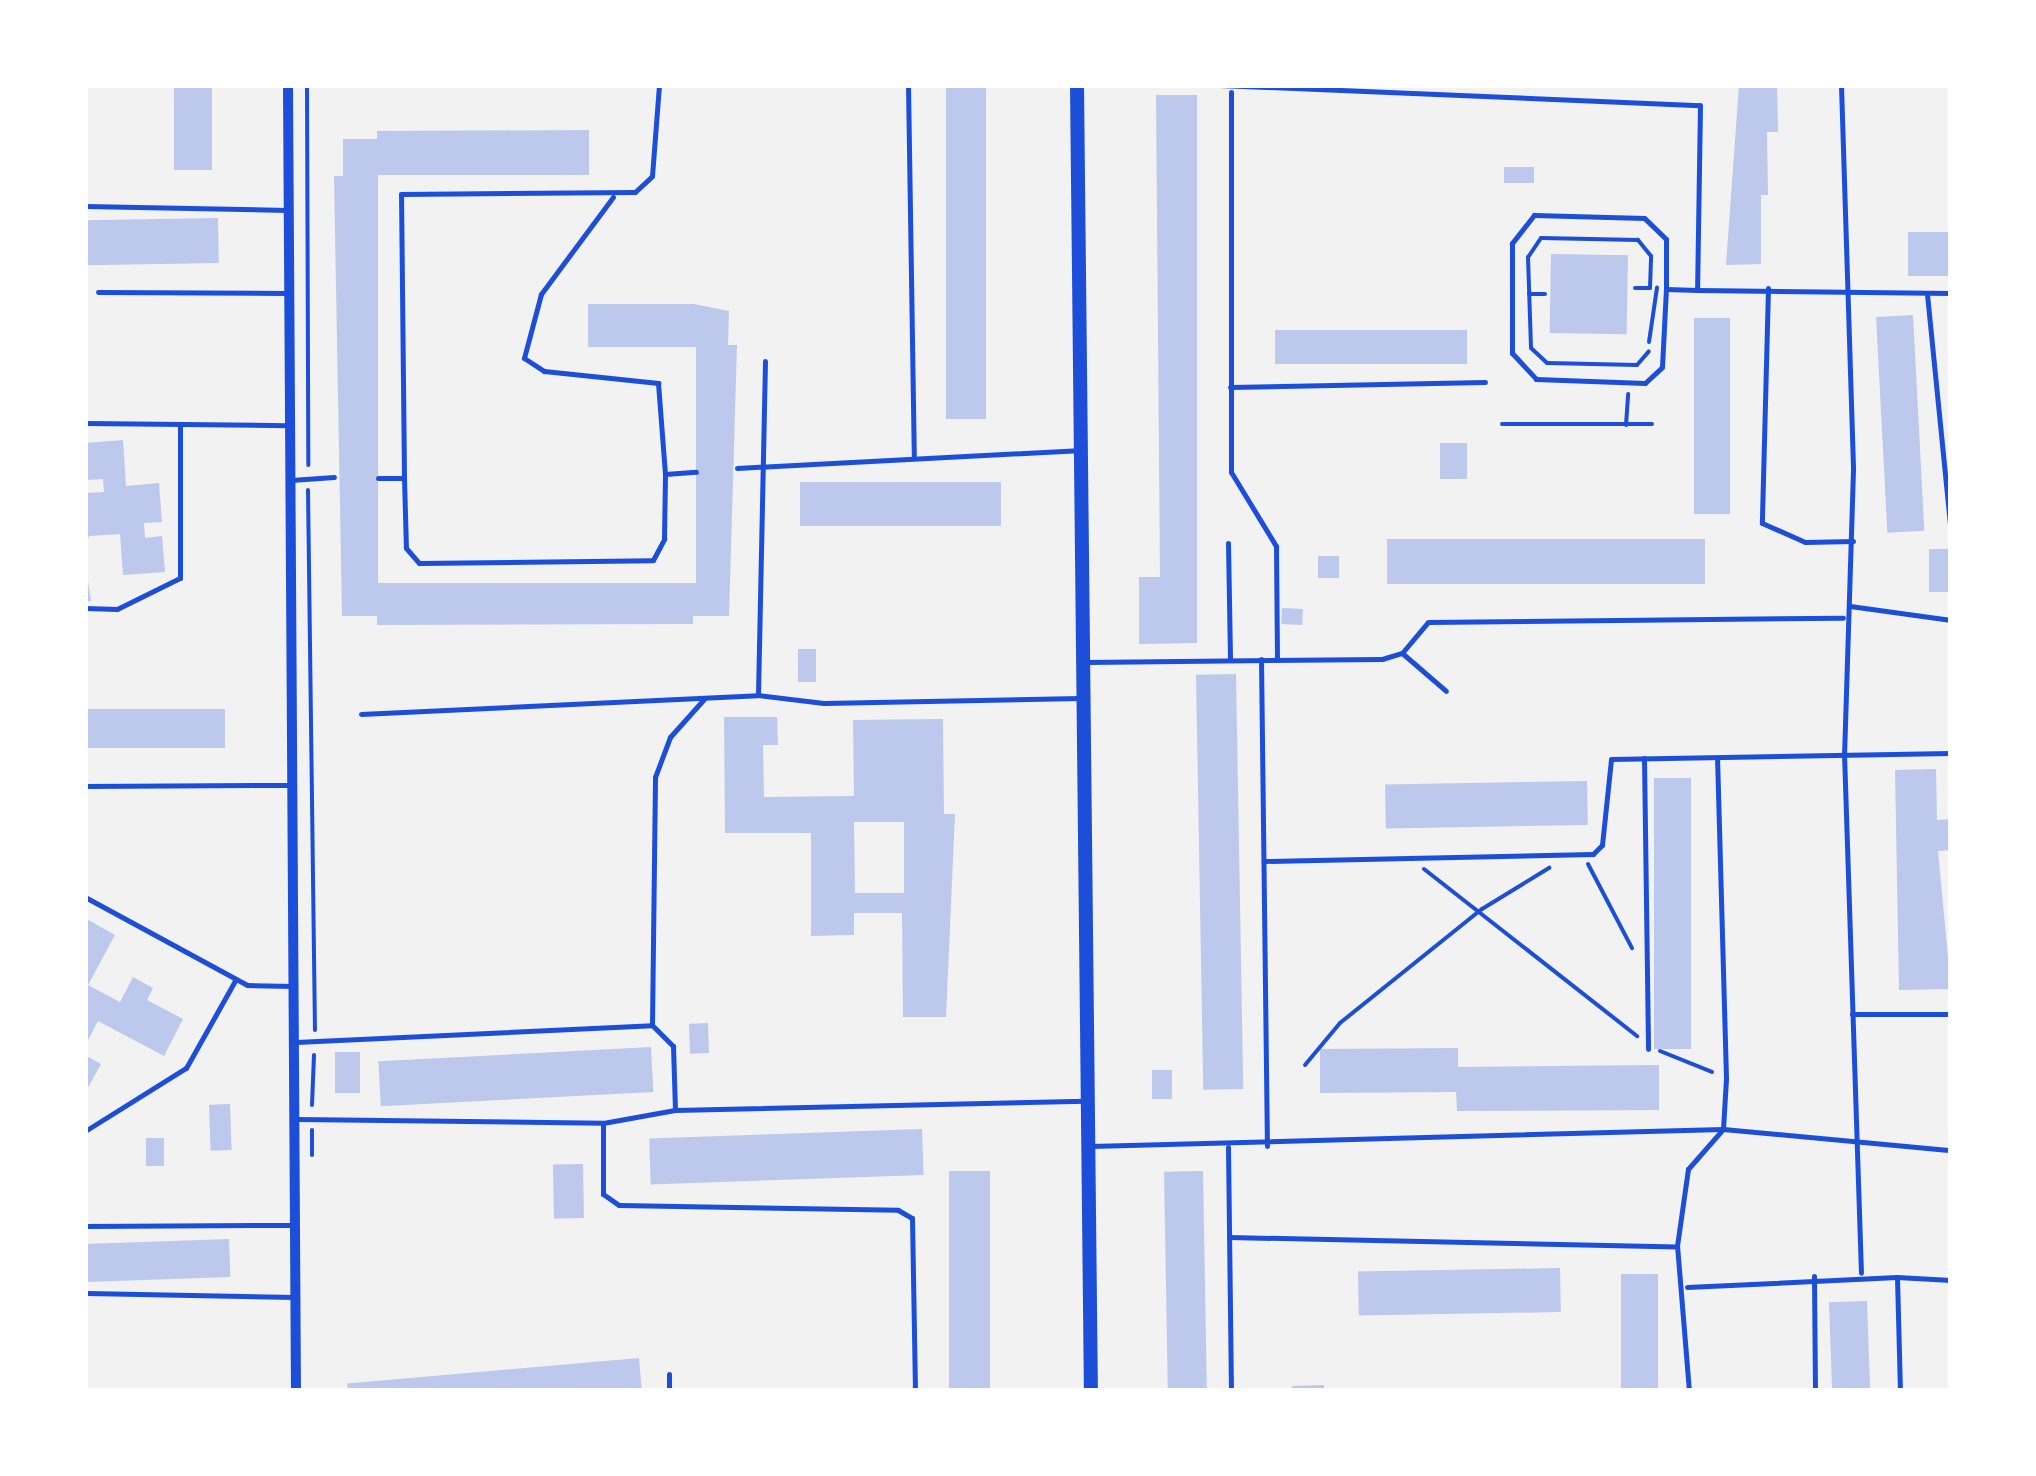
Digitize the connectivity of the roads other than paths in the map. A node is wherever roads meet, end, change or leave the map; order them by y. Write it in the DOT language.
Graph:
graph roads {
  1 [pos="288,85"];
  2 [pos="659,85"];
  3 [pos="908,85"];
  4 [pos="1077,85"];
  5 [pos="1219,85"];
  6 [pos="1840,85"];
  7 [pos="1231,92"];
  8 [pos="613,197"];
  9 [pos="85,206"];
  10 [pos="287,210"];
  11 [pos="1666,288"];
  12 [pos="1768,288"];
  13 [pos="1840,288"];
  14 [pos="1697,290"];
  15 [pos="98,292"];
  16 [pos="1951,292"];
  17 [pos="286,293"];
  18 [pos="1927,294"];
  19 [pos="765,361"];
  20 [pos="1485,382"];
  21 [pos="1230,388"];
  22 [pos="85,422"];
  23 [pos="180,424"];
  24 [pos="288,426"];
  25 [pos="1081,450"];
  26 [pos="914,458"];
  27 [pos="736,468"];
  28 [pos="767,468"];
  29 [pos="696,472"];
  30 [pos="665,474"];
  31 [pos="334,478"];
  32 [pos="378,478"];
  33 [pos="404,478"];
  34 [pos="288,480"];
  35 [pos="1951,536"];
  36 [pos="1853,541"];
  37 [pos="1228,543"];
  38 [pos="1850,606"];
  39 [pos="85,608"];
  40 [pos="1844,618"];
  41 [pos="1951,620"];
  42 [pos="1402,653"];
  43 [pos="1230,659"];
  44 [pos="1261,659"];
  45 [pos="1276,659"];
  46 [pos="1083,662"];
  47 [pos="1446,691"];
  48 [pos="758,695"];
  49 [pos="706,698"];
  50 [pos="1084,698"];
  51 [pos="361,714"];
  52 [pos="1844,753"];
  53 [pos="1951,753"];
  54 [pos="1644,758"];
  55 [pos="1717,760"];
  56 [pos="292,784"];
  57 [pos="85,786"];
  58 [pos="1264,861"];
  59 [pos="85,896"];
  60 [pos="236,980"];
  61 [pos="296,986"];
  62 [pos="1852,1014"];
  63 [pos="1951,1014"];
  64 [pos="652,1026"];
  65 [pos="295,1042"];
  66 [pos="1648,1048"];
  67 [pos="1088,1102"];
  68 [pos="675,1110"];
  69 [pos="294,1119"];
  70 [pos="602,1123"];
  71 [pos="1723,1130"];
  72 [pos="85,1131"];
  73 [pos="1856,1144"];
  74 [pos="1088,1146"];
  75 [pos="1268,1146"];
  76 [pos="1228,1147"];
  77 [pos="1951,1150"];
  78 [pos="295,1225"];
  79 [pos="85,1226"];
  80 [pos="1229,1237"];
  81 [pos="1677,1246"];
  82 [pos="1860,1273"];
  83 [pos="1814,1276"];
  84 [pos="1897,1276"];
  85 [pos="1951,1280"];
  86 [pos="1687,1287"];
  87 [pos="87,1294"];
  88 [pos="296,1297"];
  89 [pos="669,1374"];
  90 [pos="296,1391"];
  91 [pos="669,1391"];
  92 [pos="915,1391"];
  93 [pos="1090,1391"];
  94 [pos="1231,1391"];
  95 [pos="1689,1391"];
  96 [pos="1815,1391"];
  97 [pos="1900,1391"];
  1 -- 10 [label="street"];
  2 -- 8 [label="lane"];
  3 -- 26 [label="lane"];
  4 -- 25 [label="street"];
  5 -- 7 [label="lane"];
  6 -- 13 [label="lane"];
  7 -- 14 [label="lane"];
  7 -- 21 [label="lane"];
  8 -- 30 [label="lane"];
  8 -- 33 [label="lane"];
  9 -- 10 [label="lane"];
  10 -- 17 [label="street"];
  11 -- 11 [label="lane"];
  11 -- 14 [label="lane"];
  12 -- 13 [label="lane"];
  12 -- 14 [label="lane"];
  12 -- 36 [label="lane"];
  13 -- 18 [label="lane"];
  13 -- 36 [label="lane"];
  15 -- 17 [label="lane"];
  16 -- 18 [label="lane"];
  17 -- 24 [label="street"];
  18 -- 35 [label="lane"];
  19 -- 28 [label="lane"];
  20 -- 21 [label="lane"];
  21 -- 45 [label="lane"];
  22 -- 23 [label="lane"];
  23 -- 24 [label="lane"];
  23 -- 39 [label="lane"];
  24 -- 34 [label="street"];
  25 -- 26 [label="lane"];
  25 -- 46 [label="street"];
  26 -- 28 [label="lane"];
  27 -- 28 [label="lane"];
  28 -- 48 [label="lane"];
  29 -- 30 [label="lane"];
  30 -- 33 [label="lane"];
  31 -- 34 [label="lane"];
  32 -- 33 [label="lane"];
  34 -- 56 [label="street"];
  36 -- 38 [label="lane"];
  37 -- 43 [label="lane"];
  38 -- 40 [label="lane"];
  38 -- 41 [label="lane"];
  40 -- 42 [label="lane"];
  40 -- 52 [label="lane"];
  42 -- 45 [label="lane"];
  42 -- 47 [label="lane"];
  43 -- 44 [label="lane"];
  43 -- 46 [label="lane"];
  44 -- 45 [label="lane"];
  44 -- 58 [label="lane"];
  46 -- 50 [label="street"];
  48 -- 49 [label="lane"];
  48 -- 50 [label="lane"];
  49 -- 51 [label="lane"];
  49 -- 64 [label="lane"];
  50 -- 67 [label="street"];
  52 -- 53 [label="lane"];
  52 -- 55 [label="lane"];
  52 -- 62 [label="lane"];
  54 -- 55 [label="lane"];
  54 -- 58 [label="lane"];
  54 -- 66 [label="lane"];
  55 -- 71 [label="lane"];
  56 -- 57 [label="lane"];
  56 -- 61 [label="street"];
  58 -- 75 [label="lane"];
  59 -- 60 [label="lane"];
  60 -- 61 [label="lane"];
  60 -- 72 [label="lane"];
  61 -- 65 [label="street"];
  62 -- 63 [label="lane"];
  62 -- 73 [label="lane"];
  64 -- 65 [label="lane"];
  64 -- 68 [label="lane"];
  65 -- 69 [label="street"];
  67 -- 68 [label="lane"];
  67 -- 74 [label="street"];
  68 -- 70 [label="lane"];
  69 -- 70 [label="lane"];
  69 -- 78 [label="street"];
  70 -- 92 [label="lane"];
  71 -- 73 [label="lane"];
  71 -- 75 [label="lane"];
  71 -- 81 [label="lane"];
  73 -- 77 [label="lane"];
  73 -- 82 [label="lane"];
  74 -- 76 [label="lane"];
  74 -- 93 [label="street"];
  75 -- 76 [label="lane"];
  76 -- 80 [label="lane"];
  78 -- 79 [label="lane"];
  78 -- 88 [label="street"];
  80 -- 81 [label="lane"];
  80 -- 94 [label="lane"];
  81 -- 86 [label="lane"];
  82 -- 83 [label="lane"];
  82 -- 84 [label="lane"];
  83 -- 86 [label="lane"];
  83 -- 96 [label="lane"];
  84 -- 85 [label="lane"];
  84 -- 97 [label="lane"];
  86 -- 95 [label="lane"];
  87 -- 88 [label="lane"];
  88 -- 90 [label="street"];
  89 -- 91 [label="lane"];
}
